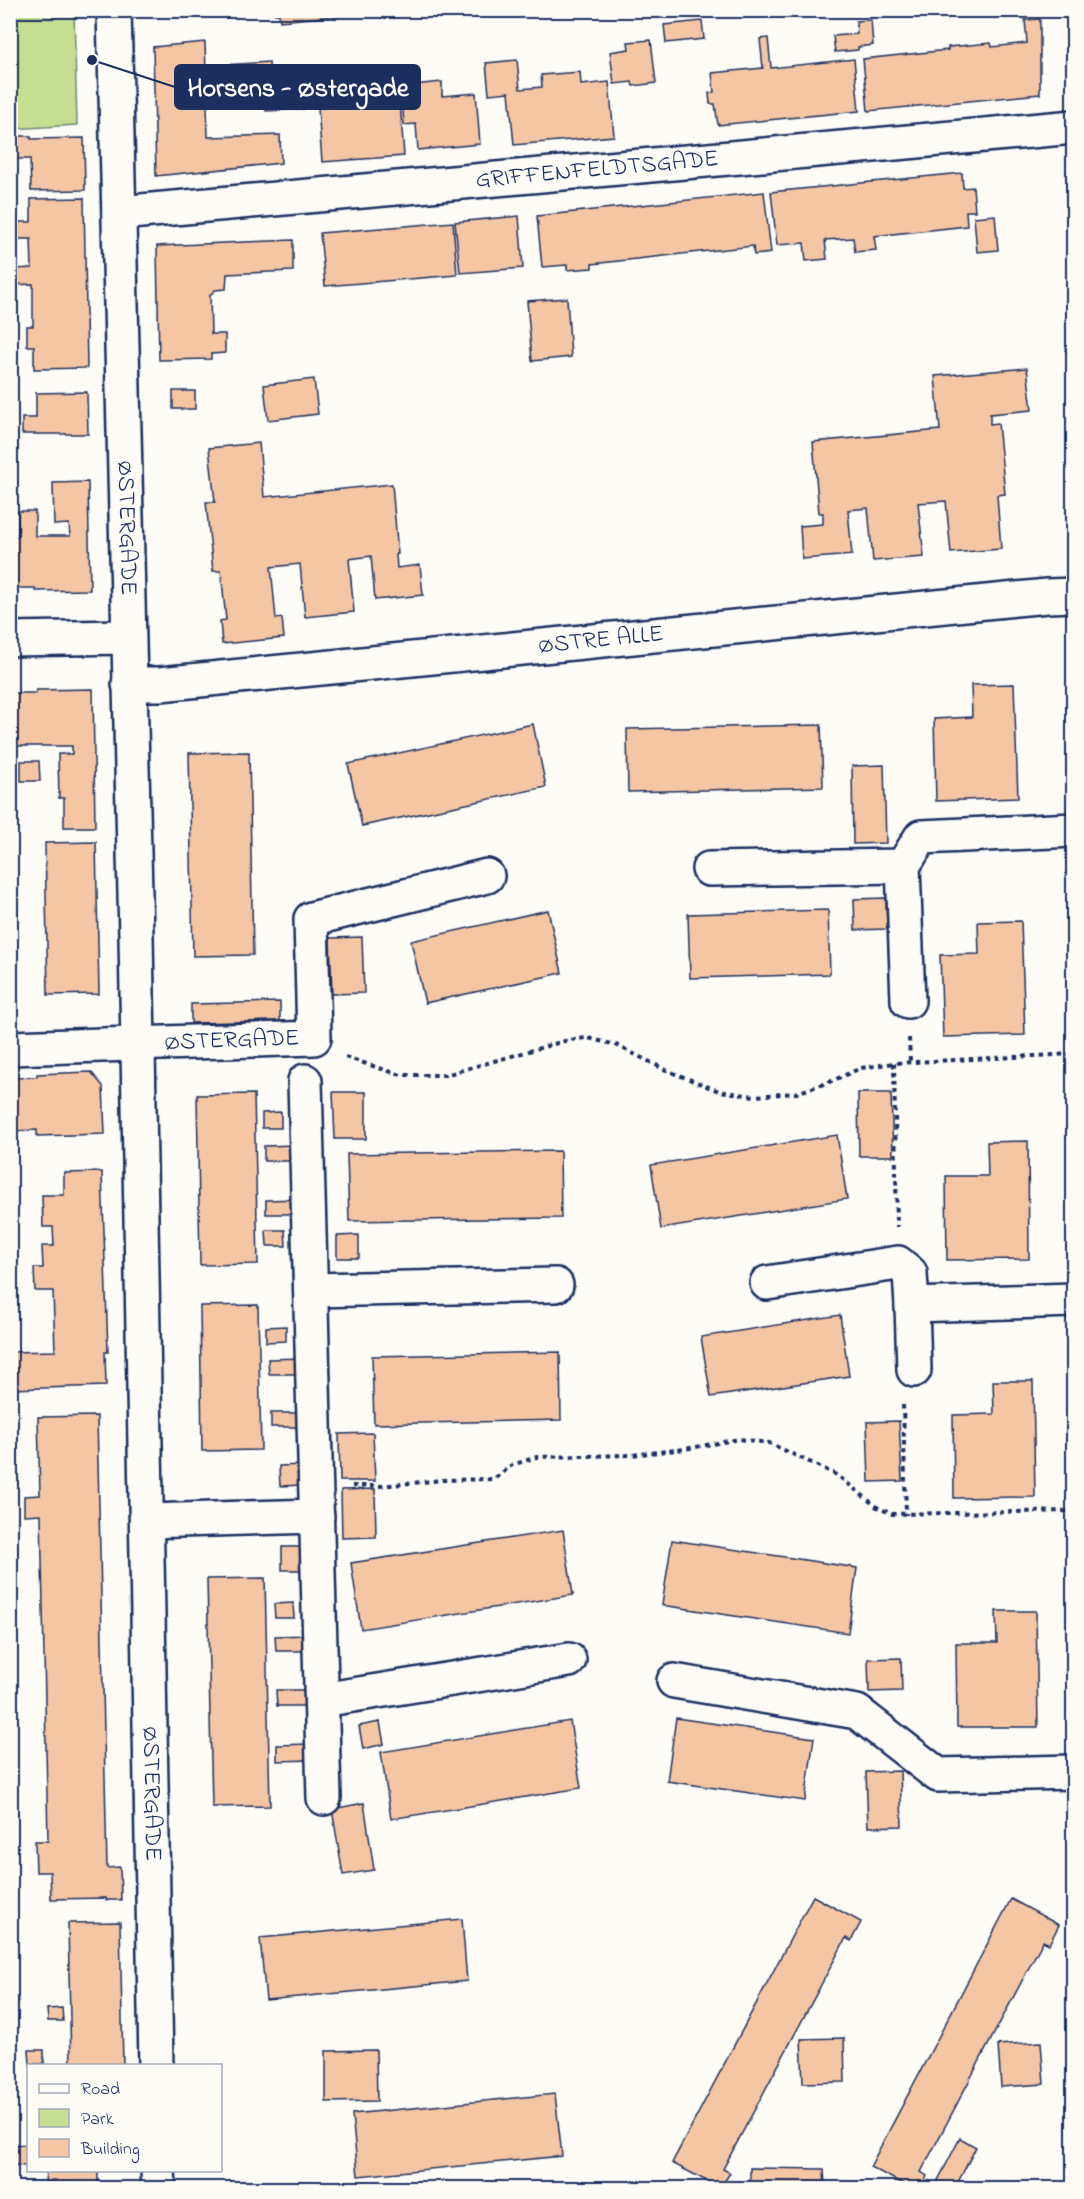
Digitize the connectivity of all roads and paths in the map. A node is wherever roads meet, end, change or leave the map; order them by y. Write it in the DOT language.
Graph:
graph roads {
  1 [pos="114,10"];
  2 [pos="1074,127"];
  3 [pos="119,213"];
  4 [pos="1074,595"];
  5 [pos="128,637"];
  6 [pos="10,639"];
  7 [pos="129,684"];
  8 [pos="1074,830"];
  9 [pos="903,866"];
  10 [pos="709,869"];
  11 [pos="487,876"];
  12 [pos="908,1001"];
  13 [pos="314,1038"];
  14 [pos="137,1044"];
  15 [pos="10,1048"];
  16 [pos="1074,1054"];
  17 [pos="894,1063"];
  18 [pos="305,1081"];
  19 [pos="898,1263"];
  20 [pos="767,1283"];
  21 [pos="556,1285"];
  22 [pos="311,1290"];
  23 [pos="1074,1300"];
  24 [pos="912,1305"];
  25 [pos="914,1370"];
  26 [pos="316,1501"];
  27 [pos="1074,1510"];
  28 [pos="906,1515"];
  29 [pos="147,1521"];
  30 [pos="569,1660"];
  31 [pos="674,1681"];
  32 [pos="322,1700"];
  33 [pos="1074,1772"];
  34 [pos="324,1798"];
  35 [pos="156,2064"];
  36 [pos="158,2172"];
  37 [pos="159,2188"];
  1 -- 3 [label="street, ØSTERGADE"];
  2 -- 3 [label="street, GRIFFENFELDTSGADE"];
  3 -- 5 [label="street, ØSTERGADE"];
  4 -- 7 [label="street, ØSTRE ALLE"];
  5 -- 6 [label="street"];
  5 -- 7 [label="street, ØSTERGADE"];
  7 -- 14 [label="street, ØSTERGADE"];
  8 -- 9 [label="street"];
  9 -- 10 [label="street"];
  9 -- 12 [label="street"];
  11 -- 13 [label="street, ØSTERGADE"];
  13 -- 14 [label="street, ØSTERGADE"];
  13 -- 17 [label="path"];
  14 -- 15 [label="street"];
  14 -- 29 [label="street, ØSTERGADE"];
  16 -- 17 [label="path"];
  17 -- 19 [label="path"];
  18 -- 22 [label="street, ØSTERGADE"];
  19 -- 20 [label="street"];
  19 -- 24 [label="street"];
  21 -- 22 [label="street"];
  22 -- 26 [label="street, ØSTERGADE"];
  23 -- 24 [label="street"];
  24 -- 25 [label="street"];
  25 -- 28 [label="path"];
  26 -- 28 [label="path"];
  26 -- 29 [label="street"];
  26 -- 32 [label="street, ØSTERGADE"];
  27 -- 28 [label="path"];
  29 -- 35 [label="street, ØSTERGADE"];
  30 -- 32 [label="street"];
  31 -- 33 [label="street"];
  32 -- 34 [label="street, ØSTERGADE"];
  36 -- 37 [label="street"];
}
